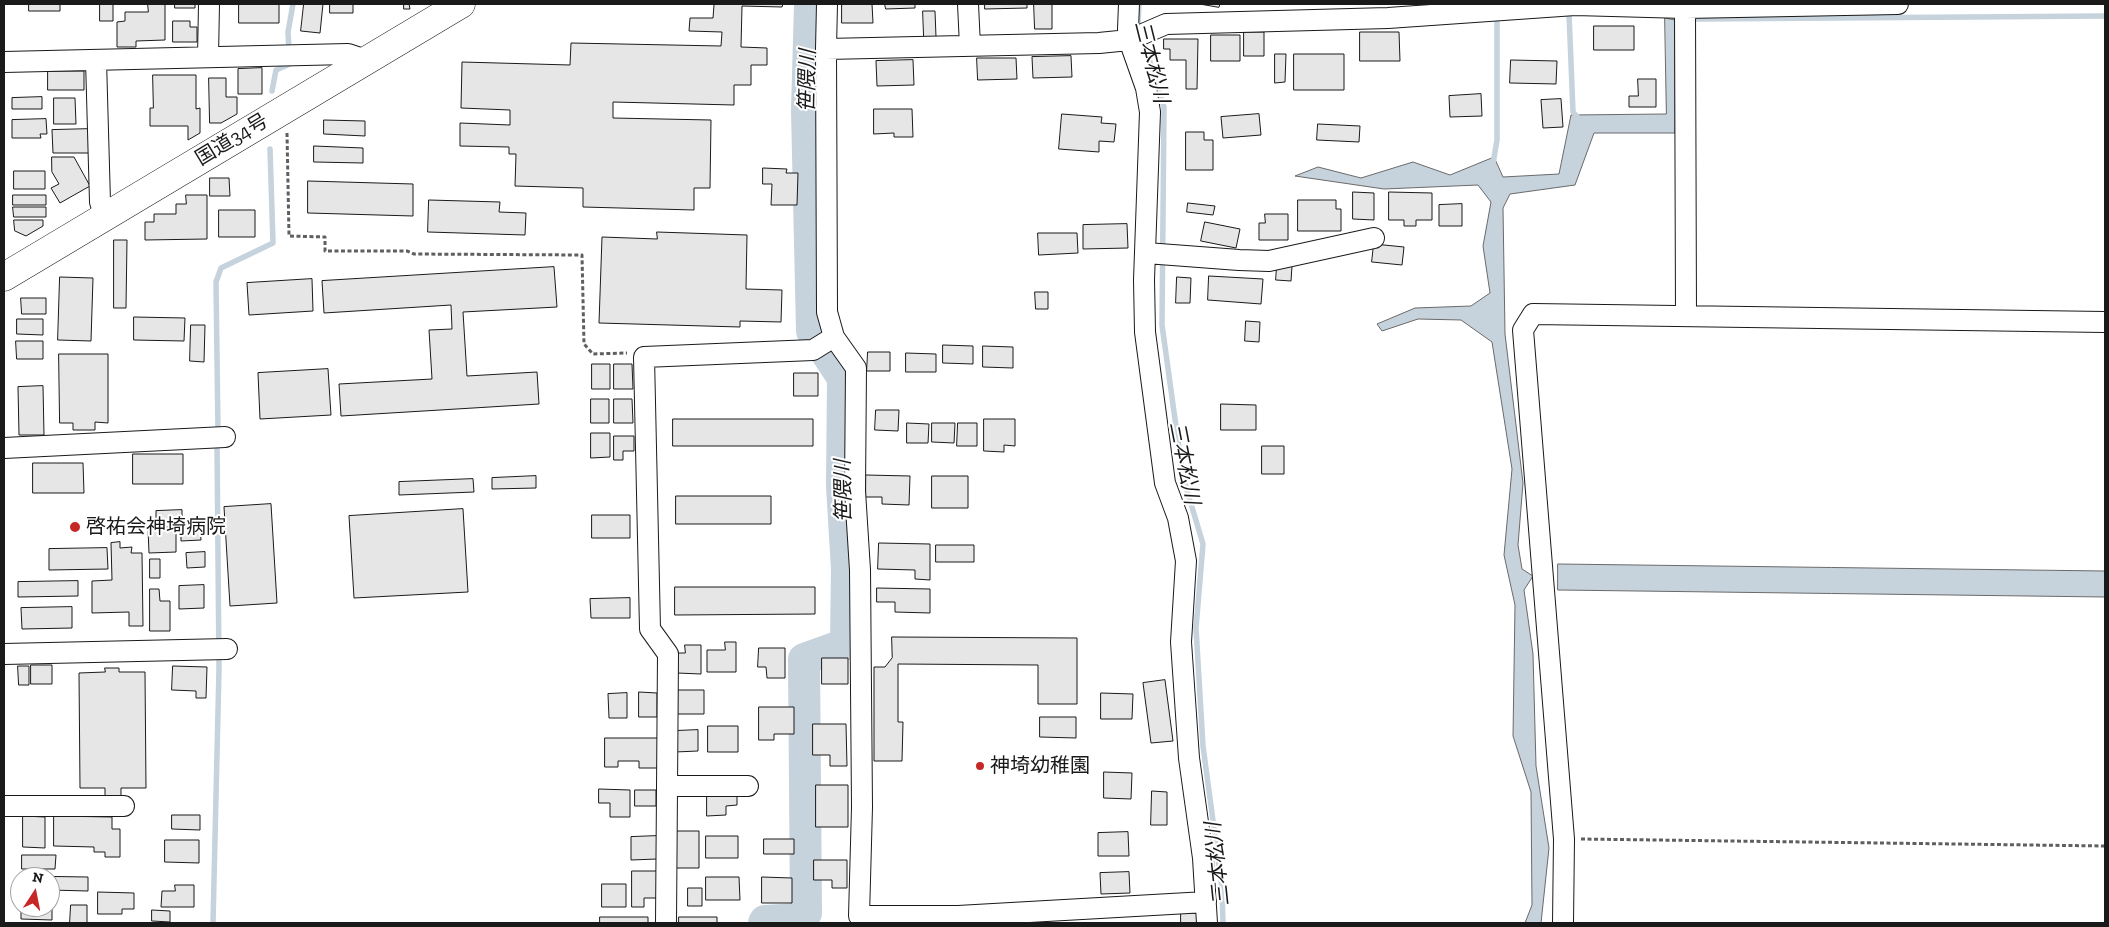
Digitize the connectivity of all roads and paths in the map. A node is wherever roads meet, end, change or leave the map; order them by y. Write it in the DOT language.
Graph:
graph roads {
  1 [pos="210,4"];
  2 [pos="461,4"];
  3 [pos="827,4"];
  4 [pos="968,4"];
  5 [pos="1129,4"];
  6 [pos="1575,4"];
  7 [pos="1898,4"];
  8 [pos="1685,8"];
  9 [pos="435,11"];
  10 [pos="1130,40"];
  11 [pos="970,46"];
  12 [pos="826,49"];
  13 [pos="208,57"];
  14 [pos="96,60"];
  15 [pos="366,60"];
  16 [pos="4,62"];
  17 [pos="279,112"];
  18 [pos="105,216"];
  19 [pos="1374,238"];
  20 [pos="1146,253"];
  21 [pos="4,277"];
  22 [pos="1686,316"];
  23 [pos="2105,322"];
  24 [pos="834,337"];
  25 [pos="644,357"];
  26 [pos="215,438"];
  27 [pos="4,448"];
  28 [pos="217,648"];
  29 [pos="4,654"];
  30 [pos="667,786"];
  31 [pos="748,786"];
  32 [pos="4,806"];
  33 [pos="124,806"];
  34 [pos="1564,839"];
  35 [pos="2105,846"];
  36 [pos="1206,902"];
  37 [pos="852,920"];
  38 [pos="666,923"];
  39 [pos="1207,923"];
  40 [pos="1563,923"];
  1 -- 13 [label="street"];
  2 -- 9 [label="highway, 国道34号"];
  3 -- 12 [label="street"];
  4 -- 11 [label="street"];
  5 -- 10 [label="street"];
  6 -- 8 [label="street"];
  6 -- 10 [label="street"];
  7 -- 8 [label="street"];
  8 -- 22 [label="street"];
  9 -- 15 [label="highway, 国道34号"];
  10 -- 11 [label="street"];
  10 -- 20 [label="street"];
  11 -- 12 [label="street"];
  12 -- 24 [label="street"];
  13 -- 14 [label="street"];
  13 -- 15 [label="street"];
  14 -- 16 [label="street"];
  14 -- 18 [label="street"];
  15 -- 17 [label="highway, 国道34号"];
  17 -- 18 [label="highway, 国道34号"];
  17 -- 25 [label="path"];
  18 -- 21 [label="highway, 国道34号"];
  19 -- 20 [label="street"];
  20 -- 36 [label="street"];
  22 -- 23 [label="street"];
  22 -- 34 [label="street"];
  24 -- 25 [label="street"];
  24 -- 37 [label="street"];
  25 -- 30 [label="street"];
  26 -- 27 [label="street"];
  28 -- 29 [label="street"];
  30 -- 31 [label="street"];
  30 -- 38 [label="street"];
  32 -- 33 [label="street"];
  34 -- 35 [label="path"];
  34 -- 40 [label="street"];
  36 -- 37 [label="street"];
  36 -- 39 [label="street"];
}
